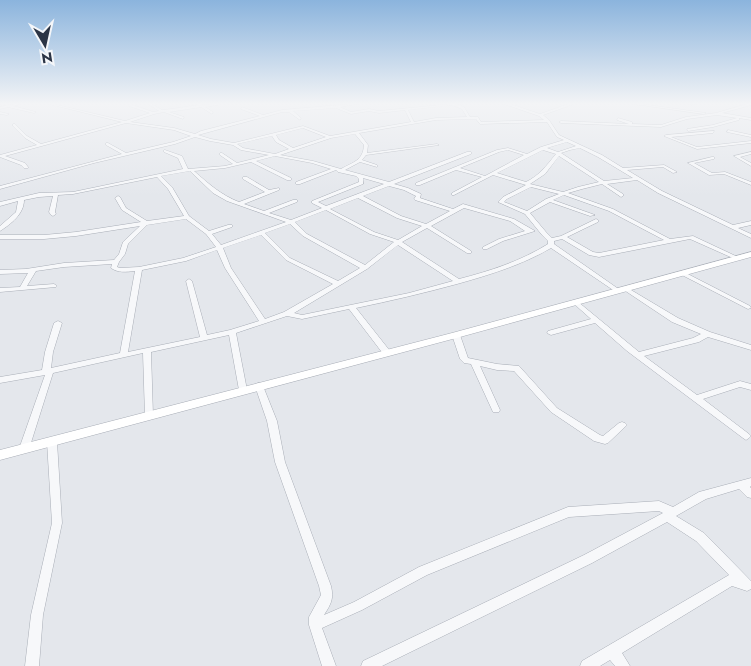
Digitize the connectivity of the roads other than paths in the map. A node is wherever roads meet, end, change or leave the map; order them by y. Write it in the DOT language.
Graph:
graph roads {
  1 [pos="23,134"];
  2 [pos="78,134"];
  3 [pos="191,134"];
  4 [pos="277,134"];
  5 [pos="322,134"];
  6 [pos="357,134"];
  7 [pos="555,134"];
  8 [pos="689,134"];
  9 [pos="274,135"];
  10 [pos="198,136"];
  11 [pos="330,137"];
  12 [pos="566,141"];
  13 [pos="751,142"];
  14 [pos="39,144"];
  15 [pos="107,144"];
  16 [pos="234,144"];
  17 [pos="438,145"];
  18 [pos="580,147"];
  19 [pos="542,148"];
  20 [pos="292,149"];
  21 [pos="164,151"];
  22 [pos="469,153"];
  23 [pos="558,153"];
  24 [pos="751,153"];
  25 [pos="0,154"];
  26 [pos="125,154"];
  27 [pos="222,154"];
  28 [pos="366,154"];
  29 [pos="527,155"];
  30 [pos="272,156"];
  31 [pos="712,158"];
  32 [pos="252,160"];
  33 [pos="361,161"];
  34 [pos="236,164"];
  35 [pos="751,164"];
  36 [pos="375,166"];
  37 [pos="26,167"];
  38 [pos="455,168"];
  39 [pos="334,169"];
  40 [pos="624,169"];
  41 [pos="189,170"];
  42 [pos="340,171"];
  43 [pos="675,172"];
  44 [pos="492,173"];
  45 [pos="358,175"];
  46 [pos="158,176"];
  47 [pos="485,177"];
  48 [pos="245,178"];
  49 [pos="290,179"];
  50 [pos="638,179"];
  51 [pos="601,182"];
  52 [pos="298,183"];
  53 [pos="389,184"];
  54 [pos="418,184"];
  55 [pos="528,184"];
  56 [pos="751,184"];
  57 [pos="0,188"];
  58 [pos="277,189"];
  59 [pos="269,192"];
  60 [pos="562,193"];
  61 [pos="56,194"];
  62 [pos="454,194"];
  63 [pos="622,195"];
  64 [pos="359,196"];
  65 [pos="118,198"];
  66 [pos="21,199"];
  67 [pos="548,200"];
  68 [pos="295,202"];
  69 [pos="241,203"];
  70 [pos="0,204"];
  71 [pos="324,209"];
  72 [pos="454,211"];
  73 [pos="266,212"];
  74 [pos="527,213"];
  75 [pos="53,214"];
  76 [pos="592,215"];
  77 [pos="187,217"];
  78 [pos="596,221"];
  79 [pos="291,222"];
  80 [pos="146,223"];
  81 [pos="751,223"];
  82 [pos="230,226"];
  83 [pos="427,226"];
  84 [pos="733,227"];
  85 [pos="0,229"];
  86 [pos="539,230"];
  87 [pos="530,231"];
  88 [pos="208,233"];
  89 [pos="262,233"];
  90 [pos="751,236"];
  91 [pos="0,237"];
  92 [pos="562,237"];
  93 [pos="668,240"];
  94 [pos="398,242"];
  95 [pos="551,242"];
  96 [pos="219,248"];
  97 [pos="485,248"];
  98 [pos="469,252"];
  99 [pos="751,254"];
  100 [pos="738,258"];
  101 [pos="116,262"];
  102 [pos="365,268"];
  103 [pos="139,269"];
  104 [pos="29,270"];
  105 [pos="0,272"];
  106 [pos="682,273"];
  107 [pos="189,281"];
  108 [pos="457,281"];
  109 [pos="337,283"];
  110 [pos="54,286"];
  111 [pos="22,288"];
  112 [pos="0,290"];
  113 [pos="622,290"];
  114 [pos="575,302"];
  115 [pos="351,307"];
  116 [pos="748,307"];
  117 [pos="287,314"];
  118 [pos="597,320"];
  119 [pos="263,321"];
  120 [pos="58,323"];
  121 [pos="232,332"];
  122 [pos="551,333"];
  123 [pos="707,334"];
  124 [pos="456,335"];
  125 [pos="204,338"];
  126 [pos="751,348"];
  127 [pos="147,350"];
  128 [pos="387,353"];
  129 [pos="124,355"];
  130 [pos="638,355"];
  131 [pos="475,364"];
  132 [pos="48,372"];
  133 [pos="0,380"];
  134 [pos="259,386"];
  135 [pos="751,387"];
  136 [pos="244,390"];
  137 [pos="696,398"];
  138 [pos="496,410"];
  139 [pos="148,416"];
  140 [pos="622,425"];
  141 [pos="746,436"];
  142 [pos="52,442"];
  143 [pos="24,449"];
  144 [pos="0,455"];
  145 [pos="746,484"];
  146 [pos="751,494"];
  147 [pos="671,514"];
  148 [pos="749,586"];
  149 [pos="315,625"];
  150 [pos="612,651"];
  151 [pos="32,666"];
  152 [pos="329,666"];
  153 [pos="368,666"];
  154 [pos="587,666"];
  155 [pos="623,666"];
  1 -- 14 [label="street"];
  2 -- 14 [label="street"];
  3 -- 10 [label="street"];
  4 -- 9 [label="street"];
  5 -- 11 [label="street"];
  6 -- 11 [label="street"];
  6 -- 28 [label="street"];
  7 -- 12 [label="street"];
  8 -- 13 [label="street"];
  9 -- 16 [label="street"];
  9 -- 20 [label="street"];
  10 -- 16 [label="street"];
  10 -- 26 [label="street"];
  11 -- 20 [label="street"];
  12 -- 18 [label="street"];
  12 -- 19 [label="street"];
  14 -- 25 [label="street"];
  15 -- 26 [label="street"];
  16 -- 30 [label="street"];
  17 -- 28 [label="street"];
  18 -- 23 [label="street"];
  18 -- 40 [label="street"];
  19 -- 23 [label="street"];
  19 -- 29 [label="street"];
  20 -- 30 [label="street"];
  21 -- 41 [label="street"];
  22 -- 53 [label="street"];
  23 -- 51 [label="street"];
  23 -- 55 [label="street"];
  24 -- 35 [label="street"];
  25 -- 37 [label="street"];
  26 -- 57 [label="street"];
  27 -- 34 [label="street"];
  28 -- 33 [label="street"];
  29 -- 38 [label="street"];
  29 -- 44 [label="street"];
  30 -- 32 [label="street"];
  30 -- 39 [label="street"];
  31 -- 56 [label="street"];
  32 -- 34 [label="street"];
  32 -- 49 [label="street"];
  33 -- 36 [label="street"];
  33 -- 42 [label="street"];
  34 -- 41 [label="street"];
  38 -- 47 [label="street"];
  38 -- 54 [label="street"];
  39 -- 42 [label="street"];
  39 -- 52 [label="street"];
  40 -- 43 [label="street"];
  40 -- 50 [label="street"];
  41 -- 46 [label="street"];
  41 -- 69 [label="street"];
  42 -- 45 [label="street"];
  44 -- 47 [label="street"];
  44 -- 55 [label="street"];
  45 -- 53 [label="street"];
  45 -- 71 [label="street"];
  46 -- 61 [label="street"];
  46 -- 77 [label="street"];
  47 -- 62 [label="street"];
  48 -- 59 [label="street"];
  50 -- 51 [label="street"];
  50 -- 84 [label="street"];
  51 -- 60 [label="street"];
  51 -- 63 [label="street"];
  53 -- 64 [label="street"];
  53 -- 72 [label="street"];
  55 -- 60 [label="street"];
  55 -- 74 [label="street"];
  58 -- 59 [label="street"];
  59 -- 69 [label="street"];
  60 -- 67 [label="street"];
  60 -- 93 [label="street"];
  61 -- 66 [label="street"];
  61 -- 75 [label="street"];
  64 -- 71 [label="street"];
  64 -- 83 [label="street"];
  65 -- 80 [label="street"];
  66 -- 70 [label="street"];
  66 -- 85 [label="street"];
  67 -- 74 [label="street"];
  67 -- 76 [label="street"];
  68 -- 73 [label="street"];
  69 -- 73 [label="street"];
  71 -- 79 [label="street"];
  71 -- 94 [label="street"];
  72 -- 83 [label="street"];
  72 -- 87 [label="street"];
  73 -- 79 [label="street"];
  74 -- 86 [label="street"];
  77 -- 80 [label="street"];
  77 -- 88 [label="street"];
  78 -- 92 [label="street"];
  79 -- 89 [label="street"];
  79 -- 102 [label="street"];
  80 -- 91 [label="street"];
  80 -- 101 [label="street"];
  81 -- 84 [label="street"];
  82 -- 88 [label="street"];
  83 -- 94 [label="street"];
  83 -- 98 [label="street"];
  84 -- 90 [label="street"];
  86 -- 87 [label="street"];
  86 -- 95 [label="street"];
  87 -- 97 [label="street"];
  88 -- 96 [label="street"];
  89 -- 96 [label="street"];
  89 -- 109 [label="street"];
  92 -- 93 [label="street"];
  92 -- 95 [label="street"];
  93 -- 100 [label="street"];
  94 -- 102 [label="street"];
  94 -- 108 [label="street"];
  95 -- 108 [label="street"];
  95 -- 113 [label="street"];
  96 -- 103 [label="street"];
  96 -- 119 [label="street"];
  99 -- 100 [label="street"];
  100 -- 106 [label="street"];
  101 -- 103 [label="street"];
  101 -- 104 [label="street"];
  102 -- 109 [label="street"];
  103 -- 129 [label="street"];
  104 -- 105 [label="street"];
  104 -- 111 [label="street"];
  106 -- 113 [label="street"];
  106 -- 116 [label="street"];
  107 -- 125 [label="street"];
  108 -- 115 [label="street"];
  109 -- 117 [label="street"];
  110 -- 111 [label="street"];
  111 -- 112 [label="street"];
  113 -- 114 [label="street"];
  113 -- 123 [label="street"];
  114 -- 118 [label="street"];
  114 -- 124 [label="street"];
  115 -- 117 [label="street"];
  115 -- 128 [label="street"];
  117 -- 119 [label="street"];
  118 -- 122 [label="street"];
  118 -- 130 [label="street"];
  119 -- 121 [label="street"];
  120 -- 132 [label="street"];
  121 -- 125 [label="street"];
  121 -- 136 [label="street"];
  123 -- 126 [label="street"];
  123 -- 130 [label="street"];
  124 -- 128 [label="street"];
  124 -- 131 [label="street"];
  125 -- 127 [label="street"];
  127 -- 129 [label="street"];
  127 -- 139 [label="street"];
  128 -- 134 [label="street"];
  129 -- 132 [label="street"];
  130 -- 137 [label="street"];
  131 -- 138 [label="street"];
  131 -- 140 [label="street"];
  132 -- 133 [label="street"];
  132 -- 143 [label="street"];
  134 -- 136 [label="street"];
  134 -- 149 [label="street"];
  135 -- 137 [label="street"];
  136 -- 139 [label="street"];
  137 -- 141 [label="street"];
  139 -- 142 [label="street"];
  142 -- 143 [label="street"];
  142 -- 151 [label="street"];
  143 -- 144 [label="street"];
  145 -- 146 [label="street"];
  145 -- 147 [label="street"];
  147 -- 148 [label="street"];
  147 -- 149 [label="street"];
  147 -- 153 [label="street"];
  148 -- 150 [label="street"];
  149 -- 152 [label="street"];
  150 -- 154 [label="street"];
  150 -- 155 [label="street"];
}
